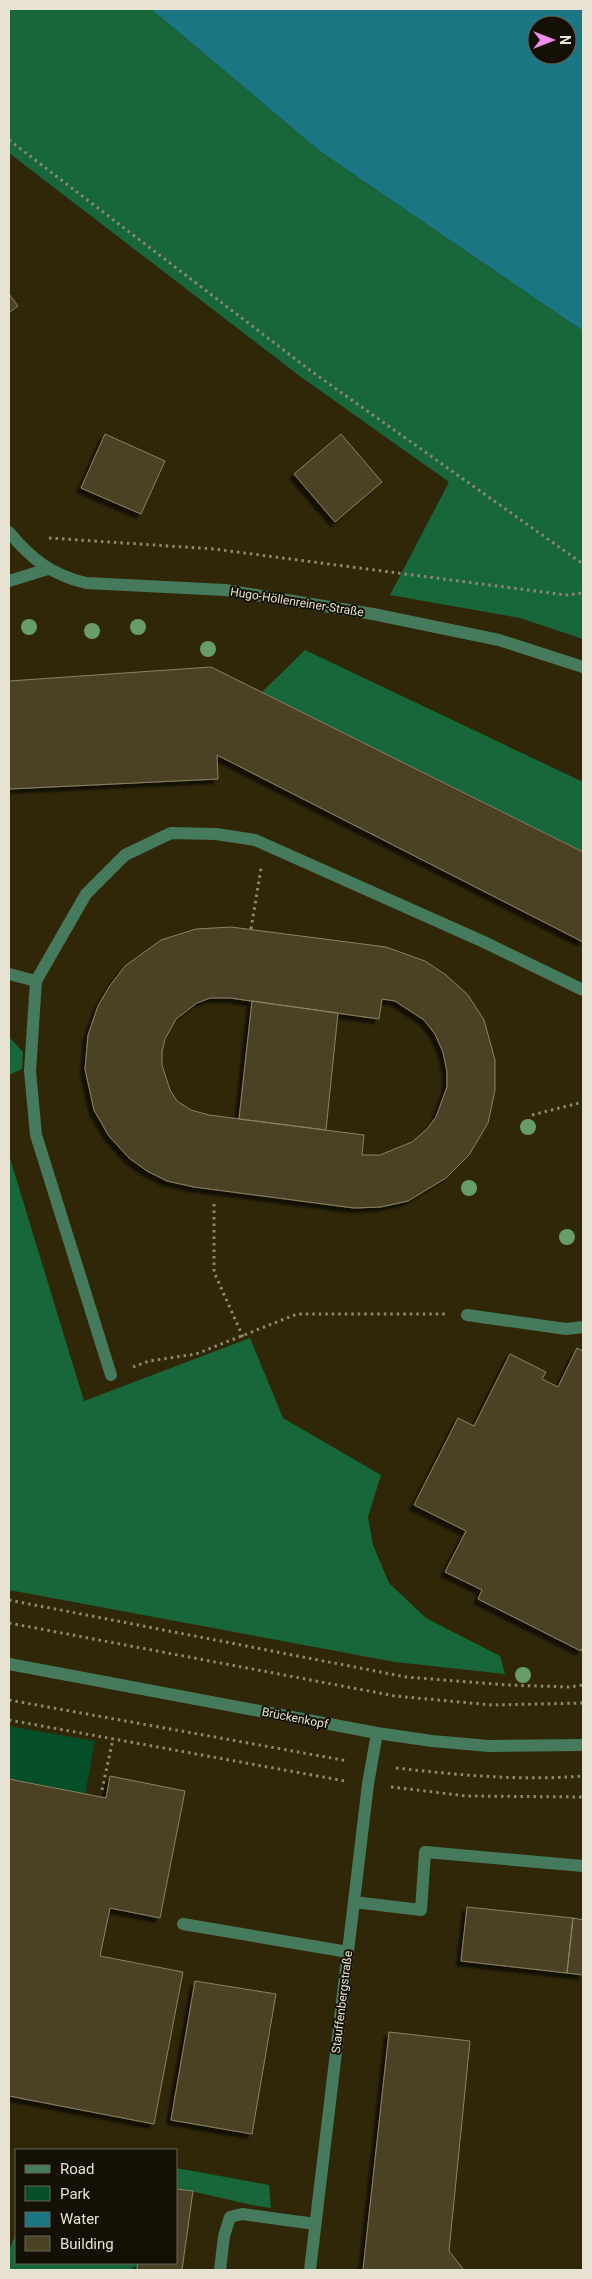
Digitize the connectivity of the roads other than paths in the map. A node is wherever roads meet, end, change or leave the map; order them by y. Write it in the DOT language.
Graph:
graph roads {
  1 [pos="10,534"];
  2 [pos="48,569"];
  3 [pos="9,581"];
  4 [pos="583,667"];
  5 [pos="9,974"];
  6 [pos="36,981"];
  7 [pos="583,990"];
  8 [pos="468,1315"];
  9 [pos="583,1326"];
  10 [pos="111,1375"];
  11 [pos="9,1664"];
  12 [pos="377,1733"];
  13 [pos="583,1744"];
  14 [pos="583,1866"];
  15 [pos="354,1902"];
  16 [pos="183,1924"];
  17 [pos="348,1952"];
  18 [pos="315,2224"];
  19 [pos="220,2270"];
  20 [pos="310,2270"];
  1 -- 2 [label="street, Hugo-Höllenreiner-Straße"];
  2 -- 3 [label="street"];
  2 -- 4 [label="street, Hugo-Höllenreiner-Straße"];
  5 -- 6 [label="street"];
  6 -- 7 [label="street"];
  6 -- 10 [label="street"];
  8 -- 9 [label="street"];
  11 -- 12 [label="street, Brückenkopf"];
  12 -- 13 [label="street, Brückenkopf"];
  12 -- 15 [label="street, Stauffenbergstraße"];
  14 -- 15 [label="street"];
  15 -- 17 [label="street, Stauffenbergstraße"];
  16 -- 17 [label="street"];
  17 -- 18 [label="street, Stauffenbergstraße"];
  18 -- 19 [label="street"];
  18 -- 20 [label="street, Stauffenbergstraße"];
}
